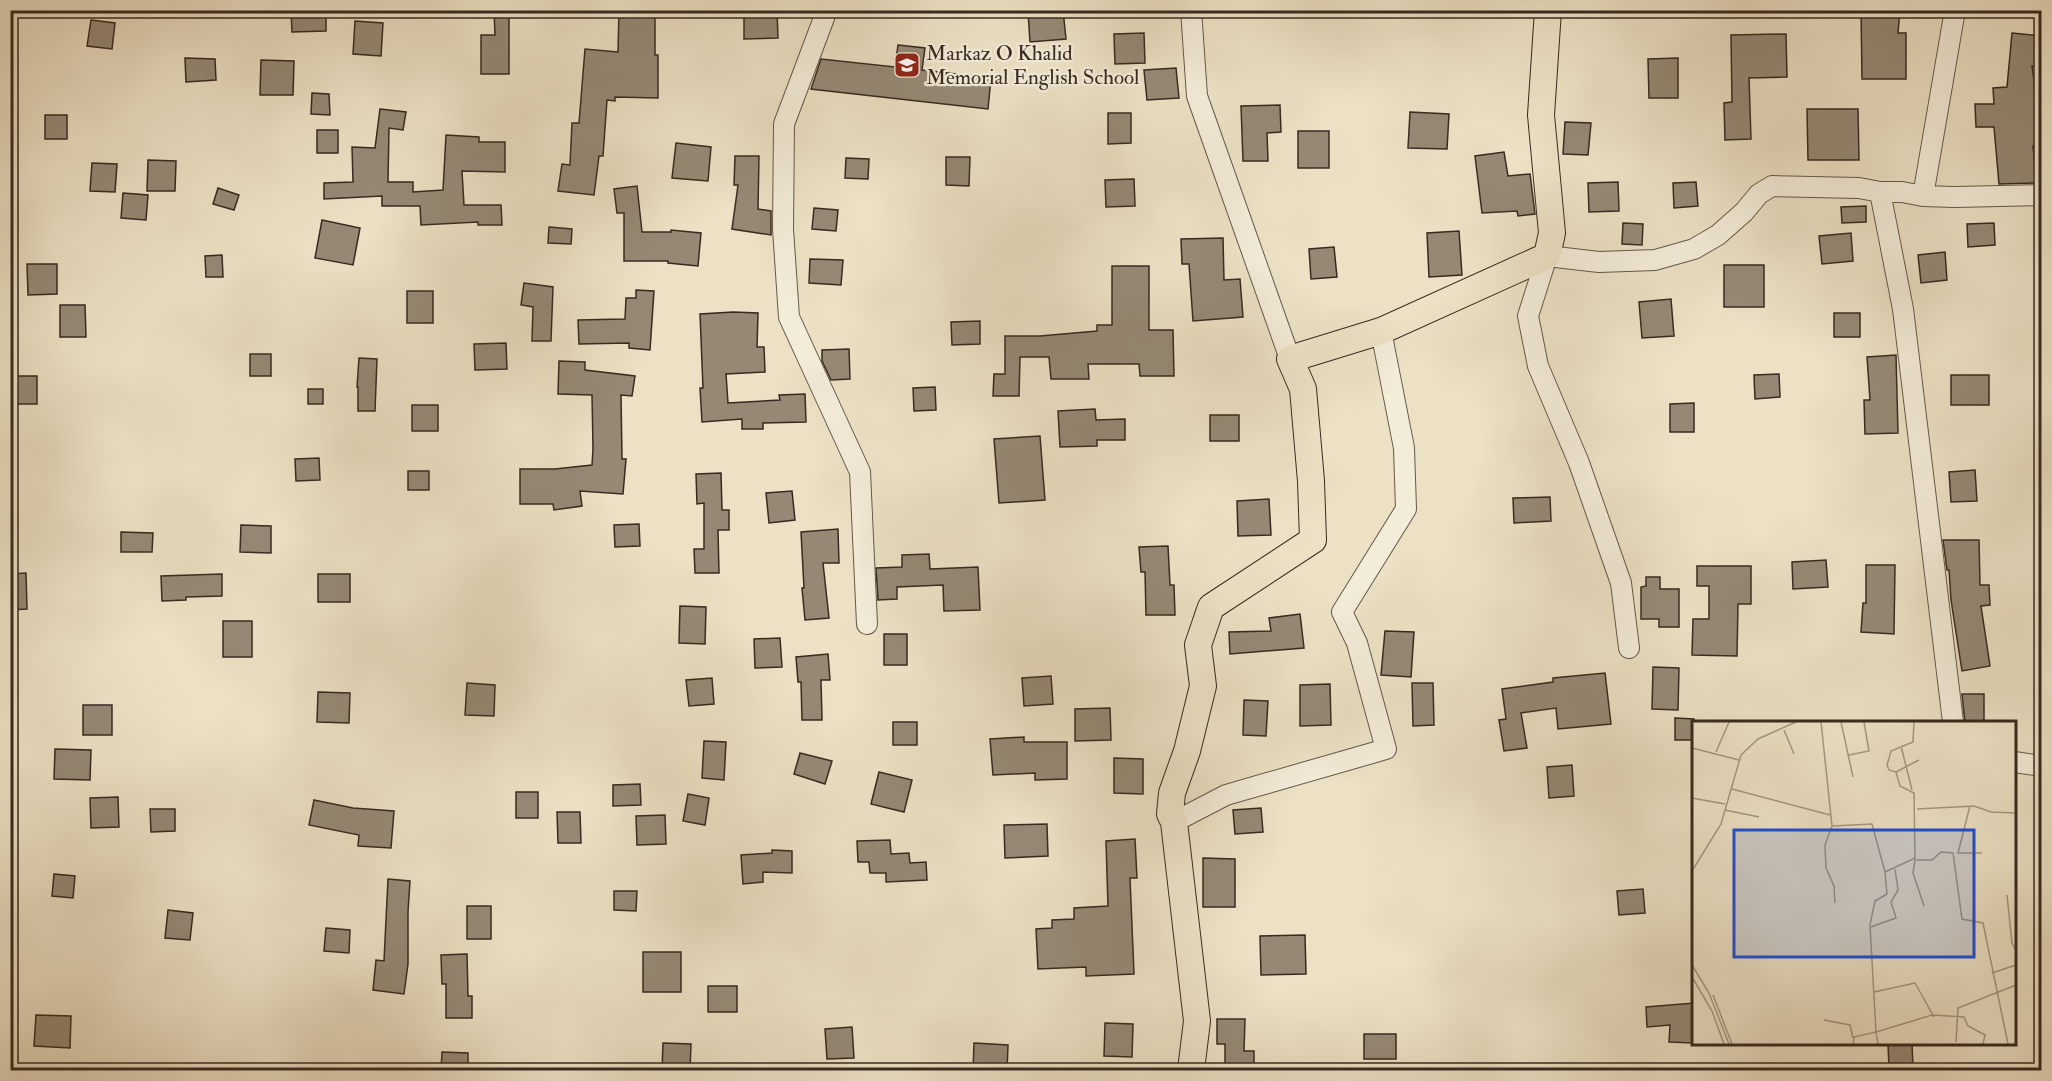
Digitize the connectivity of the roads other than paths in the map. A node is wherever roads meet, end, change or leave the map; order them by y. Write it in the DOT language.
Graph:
graph roads {
  1 [pos="827,10"];
  2 [pos="1191,10"];
  3 [pos="1548,10"];
  4 [pos="1955,10"];
  5 [pos="1880,192"];
  6 [pos="2042,195"];
  7 [pos="1923,196"];
  8 [pos="1547,256"];
  9 [pos="1381,331"];
  10 [pos="1290,359"];
  11 [pos="867,624"];
  12 [pos="1629,648"];
  13 [pos="1953,721"];
  14 [pos="2016,762"];
  15 [pos="2042,766"];
  16 [pos="1174,822"];
  17 [pos="1191,1071"];
  1 -- 11 [label="street"];
  2 -- 10 [label="street"];
  3 -- 8 [label="main road"];
  4 -- 7 [label="street"];
  5 -- 7 [label="street"];
  5 -- 8 [label="street"];
  5 -- 13 [label="street"];
  6 -- 7 [label="street"];
  8 -- 9 [label="main road"];
  8 -- 12 [label="street"];
  9 -- 10 [label="main road"];
  9 -- 16 [label="street"];
  10 -- 16 [label="main road"];
  14 -- 15 [label="street"];
  16 -- 17 [label="main road"];
}
